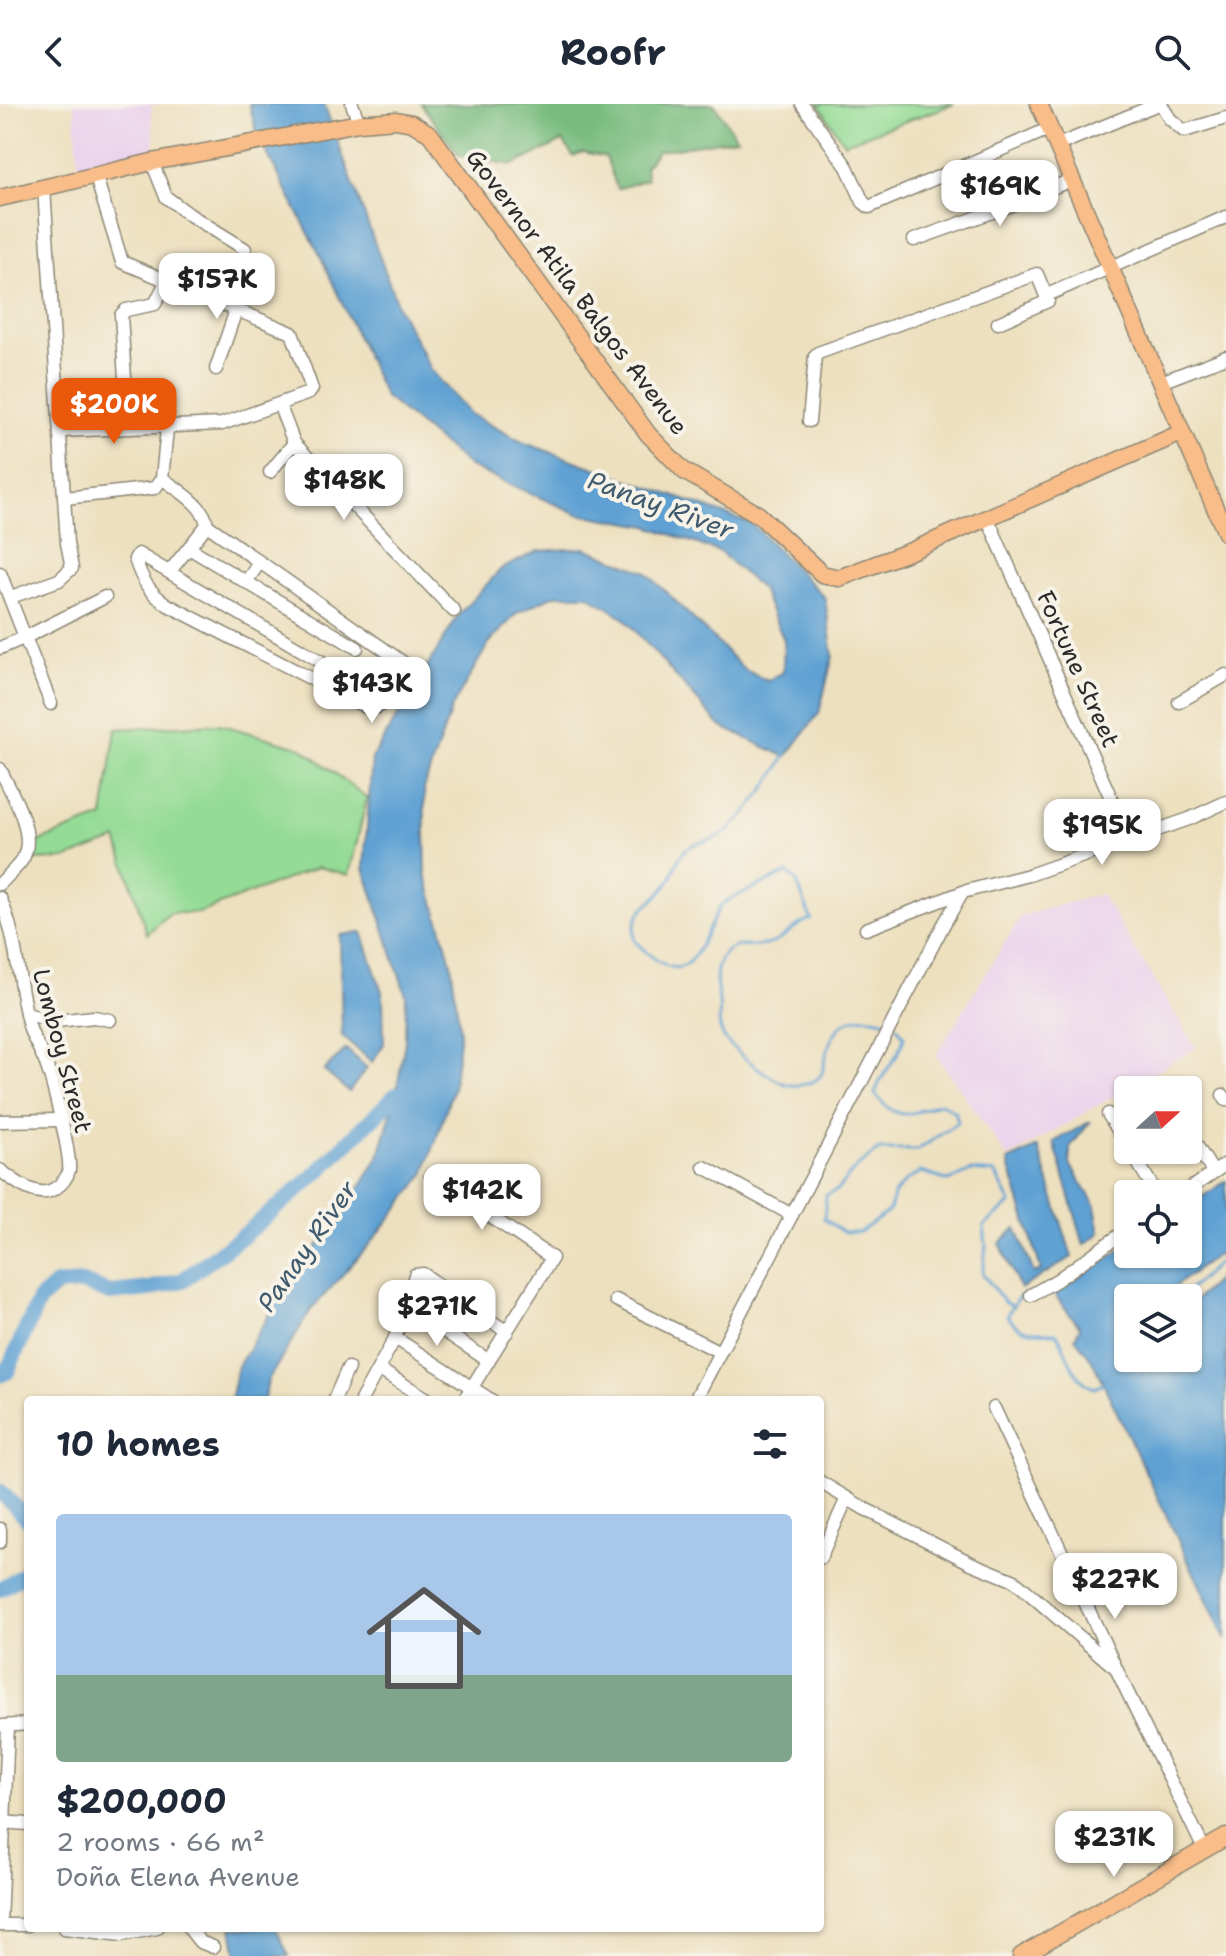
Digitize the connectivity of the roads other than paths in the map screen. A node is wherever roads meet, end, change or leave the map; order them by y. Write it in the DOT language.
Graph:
graph roads {
  1 [pos="352,104"];
  2 [pos="802,104"];
  3 [pos="1039,104"];
  4 [pos="1160,104"];
  5 [pos="1226,118"];
  6 [pos="359,123"];
  7 [pos="1051,128"];
  8 [pos="1058,145"];
  9 [pos="152,162"];
  10 [pos="96,177"];
  11 [pos="1071,180"];
  12 [pos="44,188"];
  13 [pos="0,198"];
  14 [pos="1226,217"];
  15 [pos="914,240"];
  16 [pos="245,249"];
  17 [pos="1111,268"];
  18 [pos="166,282"];
  19 [pos="1047,295"];
  20 [pos="236,310"];
  21 [pos="998,323"];
  22 [pos="1226,357"];
  23 [pos="216,369"];
  24 [pos="1161,382"];
  25 [pos="279,404"];
  26 [pos="809,421"];
  27 [pos="128,427"];
  28 [pos="167,429"];
  29 [pos="60,431"];
  30 [pos="1181,433"];
  31 [pos="294,443"];
  32 [pos="270,472"];
  33 [pos="162,478"];
  34 [pos="65,498"];
  35 [pos="987,517"];
  36 [pos="207,525"];
  37 [pos="1226,533"];
  38 [pos="189,548"];
  39 [pos="259,563"];
  40 [pos="170,571"];
  41 [pos="0,573"];
  42 [pos="246,582"];
  43 [pos="11,597"];
  44 [pos="105,597"];
  45 [pos="454,611"];
  46 [pos="331,613"];
  47 [pos="322,627"];
  48 [pos="26,637"];
  49 [pos="0,648"];
  50 [pos="357,648"];
  51 [pos="405,664"];
  52 [pos="1226,675"];
  53 [pos="1179,702"];
  54 [pos="51,704"];
  55 [pos="0,769"];
  56 [pos="1226,802"];
  57 [pos="1129,839"];
  58 [pos="0,884"];
  59 [pos="963,892"];
  60 [pos="0,898"];
  61 [pos="866,929"];
  62 [pos="26,1014"];
  63 [pos="110,1020"];
  64 [pos="1108,1114"];
  65 [pos="60,1120"];
  66 [pos="0,1121"];
  67 [pos="1114,1124"];
  68 [pos="1202,1154"];
  69 [pos="1226,1164"];
  70 [pos="704,1167"];
  71 [pos="0,1170"];
  72 [pos="1213,1172"];
  73 [pos="431,1176"];
  74 [pos="1202,1180"];
  75 [pos="792,1215"];
  76 [pos="1114,1239"];
  77 [pos="1031,1295"];
  78 [pos="616,1300"];
  79 [pos="405,1305"];
  80 [pos="507,1332"];
  81 [pos="395,1338"];
  82 [pos="720,1352"];
  83 [pos="489,1361"];
  84 [pos="348,1368"];
  85 [pos="378,1369"];
  86 [pos="468,1395"];
  87 [pos="336,1396"];
  88 [pos="363,1396"];
  89 [pos="422,1396"];
  90 [pos="697,1396"];
  91 [pos="994,1408"];
  92 [pos="824,1484"];
  93 [pos="847,1498"];
  94 [pos="0,1529"];
  95 [pos="0,1542"];
  96 [pos="824,1549"];
  97 [pos="1118,1669"];
  98 [pos="24,1724"];
  99 [pos="4,1726"];
  100 [pos="2,1822"];
  101 [pos="24,1824"];
  102 [pos="1226,1837"];
  103 [pos="1204,1849"];
  104 [pos="0,1925"];
  105 [pos="24,1925"];
  106 [pos="192,1932"];
  107 [pos="213,1947"];
  108 [pos="1021,1956"];
  1 -- 6 [label="street"];
  2 -- 7 [label="street"];
  3 -- 7 [label="main road"];
  4 -- 5 [label="street"];
  4 -- 8 [label="street"];
  6 -- 9 [label="main road, Governor Atila Balgos Avenue"];
  6 -- 35 [label="main road, Governor Atila Balgos Avenue"];
  7 -- 8 [label="main road"];
  8 -- 11 [label="main road"];
  9 -- 10 [label="main road, Governor Atila Balgos Avenue"];
  9 -- 16 [label="street"];
  10 -- 12 [label="main road, Governor Atila Balgos Avenue"];
  10 -- 18 [label="street"];
  11 -- 15 [label="street"];
  11 -- 17 [label="main road"];
  12 -- 13 [label="main road, Governor Atila Balgos Avenue"];
  12 -- 29 [label="street"];
  14 -- 17 [label="street"];
  17 -- 19 [label="street"];
  17 -- 24 [label="main road"];
  18 -- 20 [label="street"];
  18 -- 27 [label="street"];
  19 -- 21 [label="street"];
  19 -- 26 [label="street"];
  20 -- 23 [label="street"];
  20 -- 25 [label="street"];
  22 -- 24 [label="street"];
  24 -- 30 [label="main road"];
  25 -- 28 [label="street"];
  25 -- 31 [label="street"];
  27 -- 28 [label="street"];
  27 -- 29 [label="street"];
  28 -- 33 [label="street"];
  29 -- 34 [label="street"];
  30 -- 35 [label="main road, Governor Atila Balgos Avenue"];
  30 -- 37 [label="main road"];
  31 -- 32 [label="street"];
  31 -- 45 [label="street"];
  33 -- 34 [label="street"];
  33 -- 36 [label="street"];
  34 -- 43 [label="street"];
  35 -- 57 [label="street, Fortune Street"];
  36 -- 38 [label="street"];
  36 -- 39 [label="street"];
  38 -- 40 [label="street"];
  38 -- 42 [label="street"];
  39 -- 42 [label="street"];
  39 -- 46 [label="street"];
  40 -- 40 [label="street"];
  41 -- 43 [label="street"];
  42 -- 47 [label="street"];
  43 -- 48 [label="street"];
  44 -- 48 [label="street"];
  46 -- 47 [label="street"];
  46 -- 51 [label="street"];
  47 -- 50 [label="street"];
  48 -- 49 [label="street"];
  48 -- 54 [label="street"];
  52 -- 53 [label="street"];
  55 -- 58 [label="street"];
  56 -- 57 [label="street"];
  57 -- 59 [label="street"];
  59 -- 61 [label="street"];
  59 -- 75 [label="street"];
  60 -- 62 [label="street, Lomboy Street"];
  62 -- 63 [label="street"];
  62 -- 65 [label="street, Lomboy Street"];
  64 -- 67 [label="street"];
  65 -- 66 [label="street"];
  65 -- 71 [label="street, Lomboy Street"];
  68 -- 72 [label="street"];
  69 -- 72 [label="street"];
  70 -- 75 [label="street"];
  72 -- 74 [label="street"];
  73 -- 80 [label="street"];
  75 -- 82 [label="street"];
  76 -- 77 [label="street"];
  78 -- 82 [label="street"];
  79 -- 80 [label="street"];
  79 -- 81 [label="street"];
  79 -- 83 [label="street"];
  80 -- 83 [label="street"];
  81 -- 85 [label="street"];
  81 -- 86 [label="street"];
  82 -- 90 [label="street"];
  83 -- 86 [label="street"];
  84 -- 87 [label="street"];
  85 -- 88 [label="street"];
  85 -- 89 [label="street"];
  91 -- 97 [label="street"];
  92 -- 93 [label="street"];
  93 -- 96 [label="street"];
  93 -- 97 [label="street"];
  94 -- 95 [label="street"];
  97 -- 103 [label="street"];
  98 -- 99 [label="street"];
  99 -- 100 [label="street"];
  100 -- 101 [label="street"];
  100 -- 104 [label="street"];
  102 -- 103 [label="main road"];
  103 -- 108 [label="main road"];
  104 -- 105 [label="street"];
  106 -- 107 [label="street"];
}
